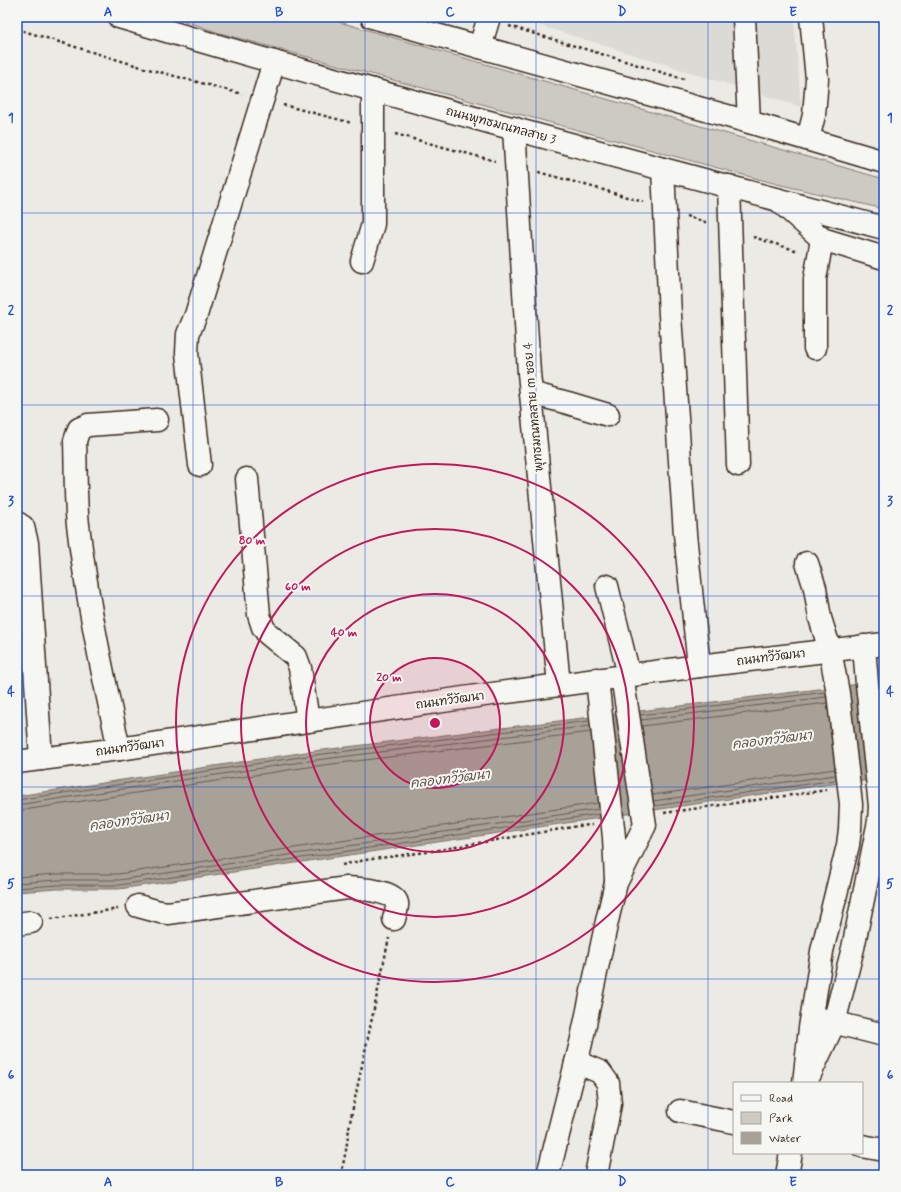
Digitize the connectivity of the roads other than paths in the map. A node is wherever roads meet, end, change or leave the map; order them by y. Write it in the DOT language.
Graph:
graph roads {
  1 [pos="119,17"];
  2 [pos="372,17"];
  3 [pos="744,17"];
  4 [pos="811,17"];
  5 [pos="489,19"];
  6 [pos="480,47"];
  7 [pos="274,62"];
  8 [pos="373,90"];
  9 [pos="749,122"];
  10 [pos="514,128"];
  11 [pos="808,140"];
  12 [pos="884,162"];
  13 [pos="663,169"];
  14 [pos="729,186"];
  15 [pos="777,199"];
  16 [pos="884,228"];
  17 [pos="821,248"];
  18 [pos="884,258"];
  19 [pos="362,260"];
  20 [pos="815,348"];
  21 [pos="531,394"];
  22 [pos="608,416"];
  23 [pos="158,420"];
  24 [pos="200,465"];
  25 [pos="738,465"];
  26 [pos="246,479"];
  27 [pos="17,523"];
  28 [pos="807,563"];
  29 [pos="607,586"];
  30 [pos="874,645"];
  31 [pos="830,650"];
  32 [pos="699,666"];
  33 [pos="625,676"];
  34 [pos="598,679"];
  35 [pos="559,685"];
  36 [pos="308,721"];
  37 [pos="119,749"];
  38 [pos="41,759"];
  39 [pos="17,762"];
  40 [pos="848,844"];
  41 [pos="874,847"];
  42 [pos="616,883"];
  43 [pos="138,906"];
  44 [pos="394,918"];
  45 [pos="812,1016"];
  46 [pos="834,1023"];
  47 [pos="884,1034"];
  48 [pos="576,1062"];
  49 [pos="805,1082"];
  50 [pos="805,1082"];
  51 [pos="680,1112"];
  52 [pos="733,1122"];
  53 [pos="863,1146"];
  54 [pos="884,1150"];
  55 [pos="791,1154"];
  56 [pos="548,1175"];
  57 [pos="596,1175"];
  58 [pos="788,1175"];
  1 -- 7 [label="street, ถนนพุทธมณฑลสาย 3"];
  2 -- 6 [label="street"];
  3 -- 9 [label="street"];
  4 -- 11 [label="street"];
  5 -- 6 [label="street"];
  6 -- 9 [label="street"];
  7 -- 8 [label="street, ถนนพุทธมณฑลสาย 3"];
  7 -- 24 [label="street"];
  8 -- 10 [label="street, ถนนพุทธมณฑลสาย 3"];
  8 -- 19 [label="street"];
  9 -- 11 [label="street"];
  10 -- 13 [label="street, ถนนพุทธมณฑลสาย 3"];
  10 -- 21 [label="street, พุทธมณทลสาย ๓ ซอย 4"];
  11 -- 12 [label="street"];
  13 -- 14 [label="street, ถนนพุทธมณฑลสาย 3"];
  13 -- 32 [label="street"];
  14 -- 15 [label="street, ถนนพุทธมณฑลสาย 3"];
  14 -- 25 [label="street"];
  15 -- 16 [label="street, ถนนพุทธมณฑลสาย 3"];
  15 -- 17 [label="street"];
  17 -- 18 [label="street"];
  17 -- 20 [label="street"];
  21 -- 22 [label="street"];
  21 -- 35 [label="street, พุทธมณทลสาย ๓ ซอย 4"];
  23 -- 37 [label="street"];
  26 -- 36 [label="street"];
  27 -- 38 [label="street"];
  28 -- 31 [label="street"];
  29 -- 33 [label="street"];
  30 -- 31 [label="street, ถนนทวีวัฒนา"];
  30 -- 41 [label="street"];
  31 -- 32 [label="street, ถนนทวีวัฒนา"];
  31 -- 40 [label="street"];
  32 -- 33 [label="street, ถนนทวีวัฒนา"];
  33 -- 34 [label="street, ถนนทวีวัฒนา"];
  33 -- 42 [label="street"];
  34 -- 35 [label="street, ถนนทวีวัฒนา"];
  34 -- 42 [label="street"];
  35 -- 36 [label="street, ถนนทวีวัฒนา"];
  36 -- 37 [label="street, ถนนทวีวัฒนา"];
  37 -- 38 [label="street, ถนนทวีวัฒนา"];
  38 -- 39 [label="street, ถนนทวีวัฒนา"];
  40 -- 41 [label="street"];
  40 -- 45 [label="street"];
  41 -- 46 [label="street"];
  42 -- 48 [label="street"];
  43 -- 44 [label="street"];
  45 -- 46 [label="street"];
  45 -- 49 [label="street"];
  46 -- 47 [label="street"];
  46 -- 50 [label="street"];
  48 -- 56 [label="street"];
  48 -- 57 [label="street"];
  51 -- 52 [label="street"];
  53 -- 54 [label="street"];
  55 -- 58 [label="street"];
}
